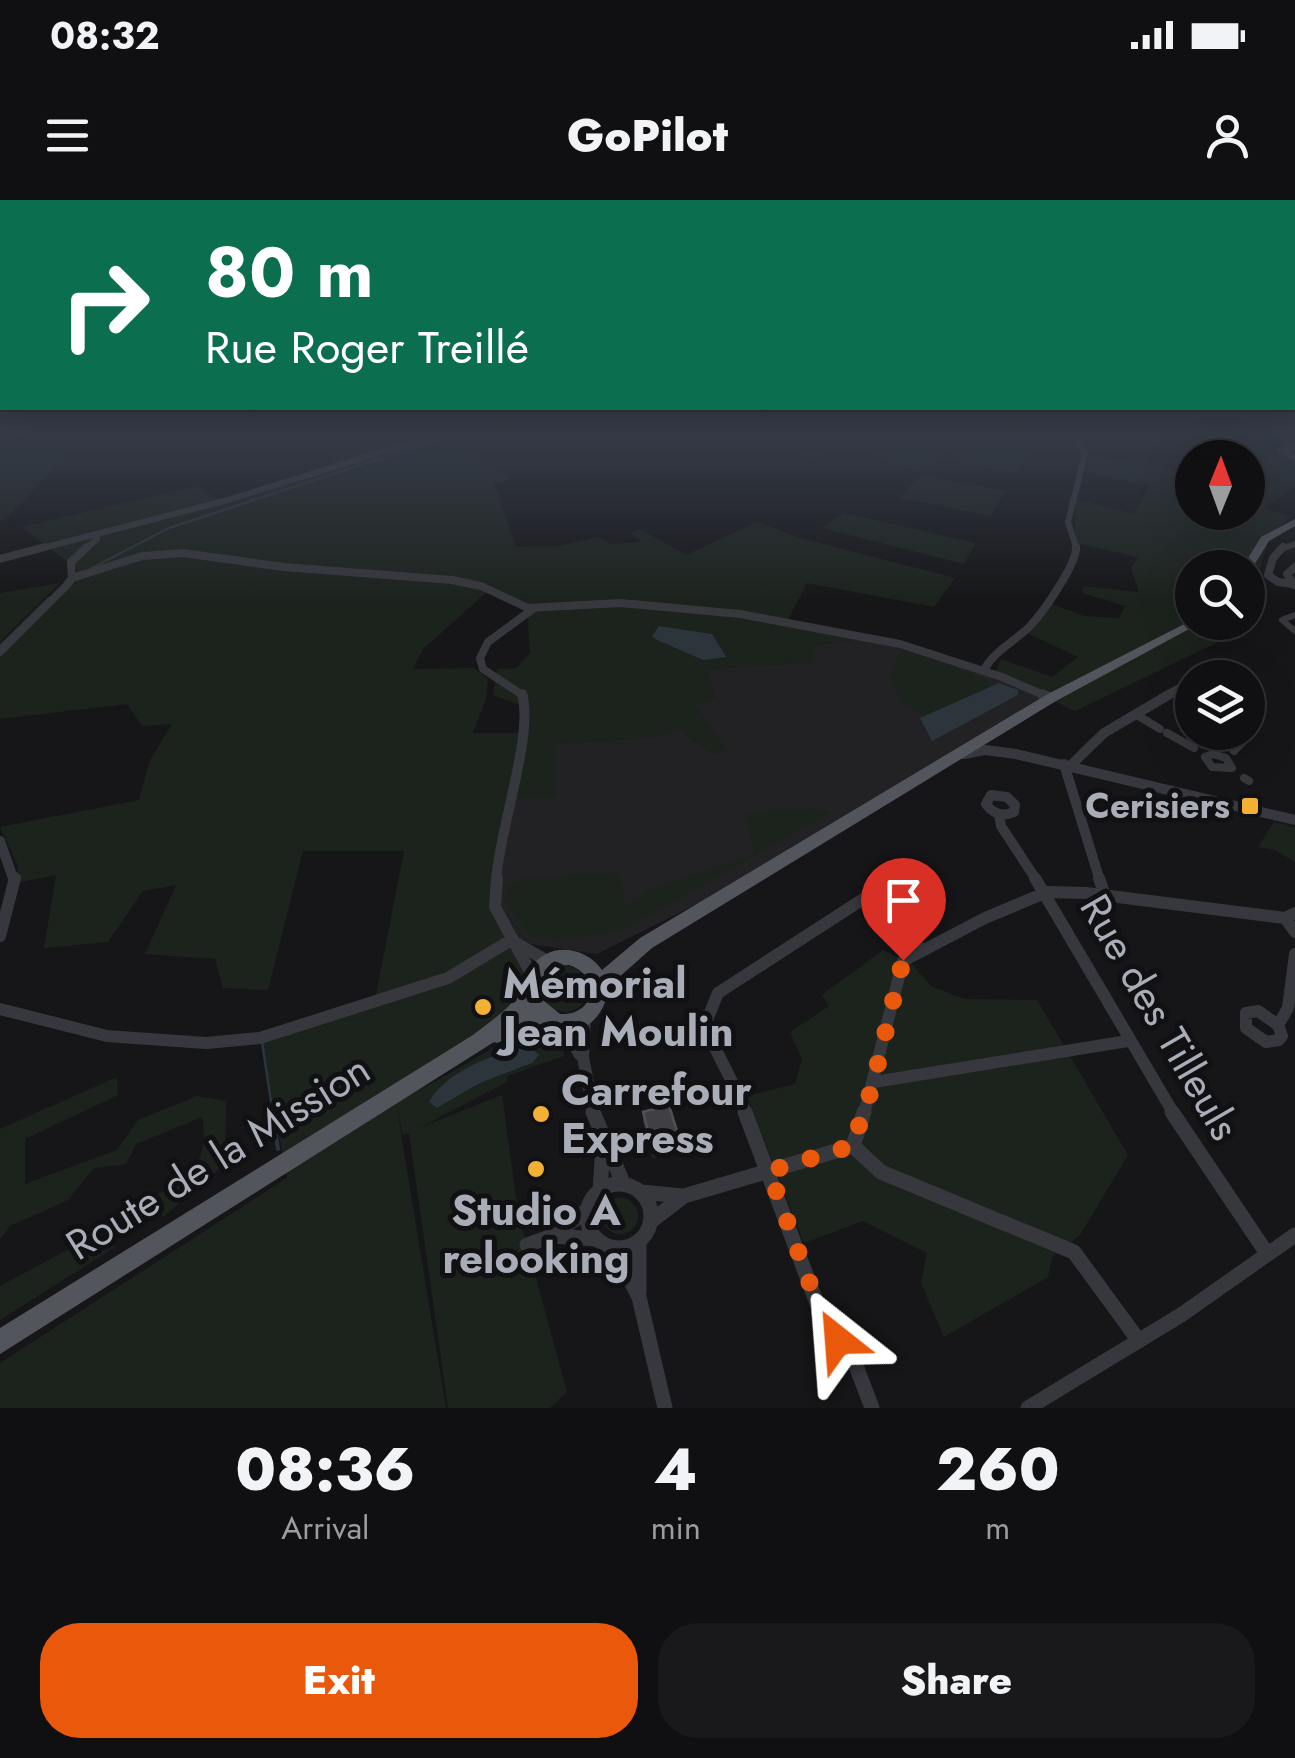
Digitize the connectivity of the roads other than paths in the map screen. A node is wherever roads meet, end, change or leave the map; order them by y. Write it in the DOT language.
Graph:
graph roads {
  1 [pos="254,489"];
  2 [pos="1076,489"];
  3 [pos="1295,522"];
  4 [pos="107,533"];
  5 [pos="1295,544"];
  6 [pos="62,545"];
  7 [pos="1258,550"];
  8 [pos="80,553"];
  9 [pos="0,559"];
  10 [pos="1295,567"];
  11 [pos="72,578"];
  12 [pos="1294,584"];
  13 [pos="532,610"];
  14 [pos="1295,614"];
  15 [pos="1295,631"];
  16 [pos="1175,634"];
  17 [pos="0,652"];
  18 [pos="984,670"];
  19 [pos="1175,691"];
  20 [pos="1051,698"];
  21 [pos="1137,715"];
  22 [pos="995,738"];
  23 [pos="981,746"];
  24 [pos="1234,750"];
  25 [pos="1200,752"];
  26 [pos="1016,754"];
  27 [pos="1230,754"];
  28 [pos="1067,765"];
  29 [pos="1212,767"];
  30 [pos="1084,769"];
  31 [pos="1201,776"];
  32 [pos="1072,788"];
  33 [pos="999,814"];
  34 [pos="1295,820"];
  35 [pos="0,841"];
  36 [pos="1047,892"];
  37 [pos="1105,896"];
  38 [pos="866,897"];
  39 [pos="880,909"];
  40 [pos="1290,916"];
  41 [pos="1295,932"];
  42 [pos="0,936"];
  43 [pos="514,941"];
  44 [pos="646,943"];
  45 [pos="922,949"];
  46 [pos="1295,954"];
  47 [pos="550,963"];
  48 [pos="588,964"];
  49 [pos="601,982"];
  50 [pos="532,987"];
  51 [pos="1293,992"];
  52 [pos="0,1009"];
  53 [pos="586,1014"];
  54 [pos="552,1018"];
  55 [pos="1278,1024"];
  56 [pos="480,1041"];
  57 [pos="1128,1041"];
  58 [pos="582,1061"];
  59 [pos="874,1082"];
  60 [pos="603,1144"];
  61 [pos="852,1146"];
  62 [pos="769,1171"];
  63 [pos="624,1184"];
  64 [pos="600,1191"];
  65 [pos="640,1192"];
  66 [pos="684,1196"];
  67 [pos="590,1207"];
  68 [pos="650,1222"];
  69 [pos="1295,1235"];
  70 [pos="552,1236"];
  71 [pos="597,1240"];
  72 [pos="639,1242"];
  73 [pos="527,1245"];
  74 [pos="615,1250"];
  75 [pos="1266,1252"];
  76 [pos="639,1297"];
  77 [pos="1139,1341"];
  78 [pos="0,1342"];
  79 [pos="665,1408"];
  80 [pos="872,1408"];
  81 [pos="1028,1408"];
  1 -- 4 [label="street"];
  2 -- 18 [label="street"];
  3 -- 7 [label="main road"];
  4 -- 6 [label="street"];
  4 -- 8 [label="street"];
  5 -- 12 [label="street"];
  6 -- 8 [label="street"];
  6 -- 9 [label="street"];
  8 -- 11 [label="street"];
  10 -- 12 [label="street"];
  11 -- 13 [label="street"];
  11 -- 17 [label="street"];
  13 -- 18 [label="street"];
  13 -- 43 [label="street"];
  14 -- 15 [label="street"];
  16 -- 20 [label="main road"];
  18 -- 20 [label="street"];
  19 -- 21 [label="street"];
  20 -- 22 [label="main road"];
  21 -- 25 [label="street"];
  21 -- 28 [label="street"];
  22 -- 23 [label="main road"];
  22 -- 26 [label="street"];
  23 -- 26 [label="street"];
  23 -- 44 [label="main road"];
  24 -- 27 [label="street"];
  25 -- 27 [label="street"];
  25 -- 29 [label="street"];
  26 -- 28 [label="street"];
  27 -- 29 [label="street"];
  28 -- 30 [label="street"];
  28 -- 32 [label="street"];
  29 -- 31 [label="street"];
  30 -- 32 [label="street"];
  30 -- 34 [label="street"];
  32 -- 37 [label="street"];
  33 -- 36 [label="street, Rue des Tilleuls"];
  35 -- 42 [label="street"];
  36 -- 37 [label="street"];
  36 -- 45 [label="street"];
  36 -- 57 [label="street, Rue des Tilleuls"];
  37 -- 40 [label="street"];
  38 -- 39 [label="street"];
  38 -- 39 [label="street"];
  38 -- 62 [label="street"];
  39 -- 45 [label="street"];
  40 -- 41 [label="street"];
  43 -- 47 [label="street"];
  43 -- 50 [label="street"];
  43 -- 52 [label="street"];
  44 -- 48 [label="main road"];
  44 -- 49 [label="main road"];
  45 -- 59 [label="street"];
  46 -- 51 [label="street"];
  47 -- 48 [label="main road"];
  47 -- 50 [label="main road"];
  48 -- 49 [label="main road"];
  49 -- 53 [label="main road"];
  50 -- 54 [label="main road"];
  50 -- 56 [label="main road"];
  51 -- 55 [label="street"];
  53 -- 54 [label="main road"];
  53 -- 58 [label="street"];
  54 -- 56 [label="main road"];
  54 -- 58 [label="street"];
  56 -- 78 [label="main road, Route de la Mission"];
  57 -- 59 [label="street"];
  57 -- 75 [label="street, Rue des Tilleuls"];
  58 -- 60 [label="street"];
  59 -- 61 [label="street"];
  60 -- 63 [label="street"];
  60 -- 64 [label="street"];
  61 -- 62 [label="street"];
  61 -- 77 [label="street"];
  62 -- 66 [label="street"];
  62 -- 80 [label="street"];
  63 -- 64 [label="street"];
  63 -- 65 [label="street"];
  64 -- 67 [label="street"];
  65 -- 66 [label="street"];
  65 -- 68 [label="street"];
  66 -- 68 [label="street"];
  67 -- 70 [label="street"];
  67 -- 71 [label="street"];
  68 -- 72 [label="street"];
  69 -- 75 [label="street"];
  70 -- 71 [label="street"];
  70 -- 73 [label="street"];
  71 -- 74 [label="street"];
  72 -- 74 [label="street"];
  72 -- 76 [label="street"];
  74 -- 76 [label="street"];
  75 -- 77 [label="street"];
  76 -- 79 [label="street"];
  77 -- 81 [label="street"];
}
